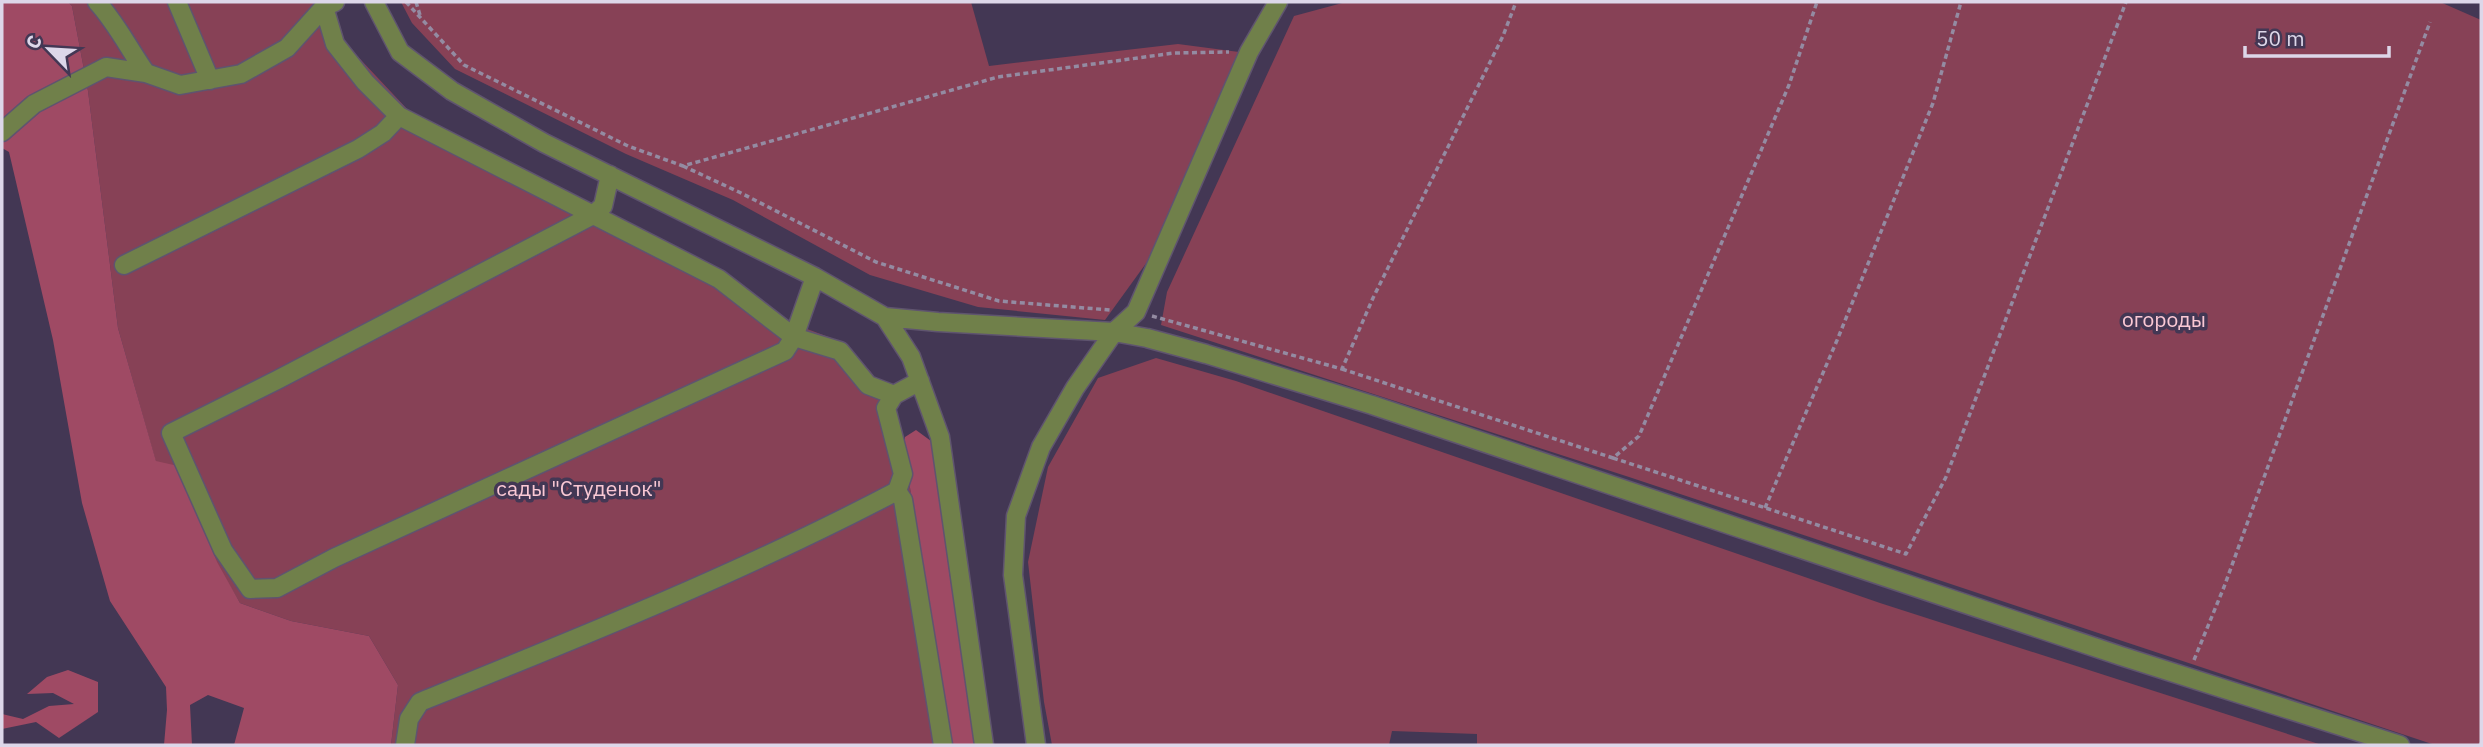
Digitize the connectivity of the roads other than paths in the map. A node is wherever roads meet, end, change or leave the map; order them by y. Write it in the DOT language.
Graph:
graph roads {
  1 [pos="97,2"];
  2 [pos="177,2"];
  3 [pos="374,2"];
  4 [pos="1278,2"];
  5 [pos="329,4"];
  6 [pos="146,73"];
  7 [pos="210,80"];
  8 [pos="399,116"];
  9 [pos="2,132"];
  10 [pos="610,175"];
  11 [pos="593,215"];
  12 [pos="124,265"];
  13 [pos="815,276"];
  14 [pos="885,317"];
  15 [pos="1114,332"];
  16 [pos="794,337"];
  17 [pos="920,381"];
  18 [pos="894,395"];
  19 [pos="897,491"];
  20 [pos="405,745"];
  21 [pos="943,745"];
  22 [pos="984,745"];
  23 [pos="1036,745"];
  24 [pos="2400,745"];
  1 -- 6 [label="street"];
  2 -- 7 [label="street"];
  3 -- 10 [label="street"];
  4 -- 15 [label="street"];
  5 -- 7 [label="street"];
  5 -- 8 [label="street"];
  6 -- 7 [label="street"];
  6 -- 9 [label="street"];
  8 -- 11 [label="street"];
  8 -- 12 [label="street"];
  10 -- 11 [label="street"];
  10 -- 13 [label="street"];
  11 -- 16 [label="street"];
  11 -- 16 [label="street"];
  13 -- 14 [label="street"];
  13 -- 16 [label="street"];
  14 -- 15 [label="street"];
  14 -- 17 [label="street"];
  15 -- 23 [label="street"];
  15 -- 24 [label="street"];
  16 -- 18 [label="street"];
  17 -- 18 [label="street"];
  17 -- 22 [label="street"];
  18 -- 19 [label="street"];
  19 -- 20 [label="street"];
  19 -- 21 [label="street"];
}
